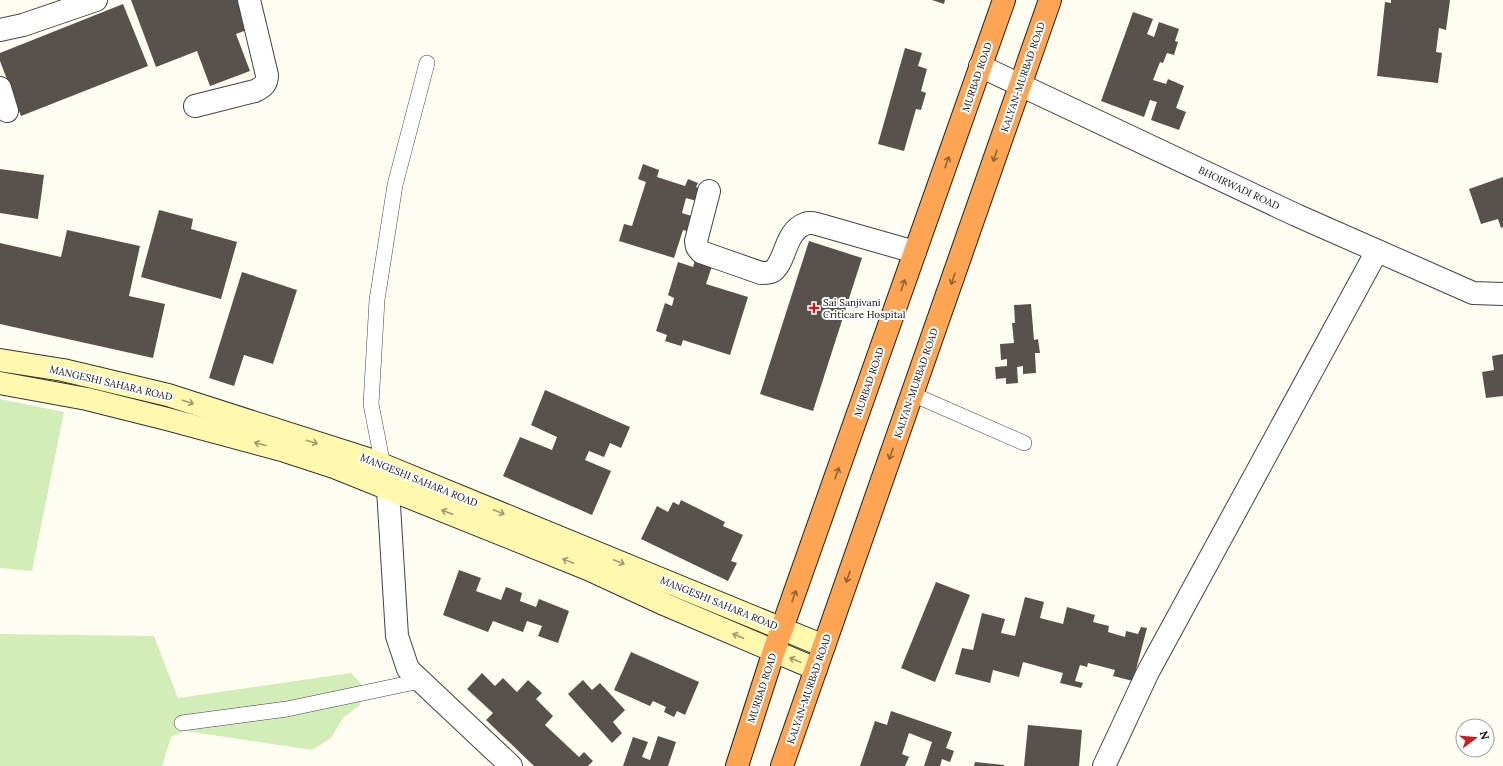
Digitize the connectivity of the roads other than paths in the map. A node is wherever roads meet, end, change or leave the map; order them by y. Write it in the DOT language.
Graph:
graph roads {
  1 [pos="96,0"];
  2 [pos="249,0"];
  3 [pos="1004,0"];
  4 [pos="1050,0"];
  5 [pos="0,30"];
  6 [pos="427,63"];
  7 [pos="980,66"];
  8 [pos="1020,86"];
  9 [pos="0,88"];
  10 [pos="195,106"];
  11 [pos="7,111"];
  12 [pos="709,191"];
  13 [pos="1377,251"];
  14 [pos="915,252"];
  15 [pos="1503,294"];
  16 [pos="0,360"];
  17 [pos="0,382"];
  18 [pos="912,394"];
  19 [pos="1024,443"];
  20 [pos="383,465"];
  21 [pos="388,489"];
  22 [pos="782,629"];
  23 [pos="824,646"];
  24 [pos="774,651"];
  25 [pos="816,669"];
  26 [pos="420,681"];
  27 [pos="182,723"];
  28 [pos="511,766"];
  29 [pos="738,766"];
  30 [pos="782,766"];
  31 [pos="1104,766"];
  1 -- 5 [label="street"];
  2 -- 10 [label="street"];
  3 -- 7 [label="highway, MURBAD ROAD"];
  4 -- 8 [label="highway, KALYAN-MURBAD ROAD"];
  6 -- 20 [label="lane"];
  7 -- 8 [label="street, BHOIRWADI ROAD"];
  14 -- 7 [label="highway, MURBAD ROAD, one-way"];
  8 -- 13 [label="street, BHOIRWADI ROAD"];
  8 -- 18 [label="highway, KALYAN-MURBAD ROAD, one-way"];
  9 -- 11 [label="street"];
  12 -- 14 [label="street"];
  13 -- 15 [label="street, BHOIRWADI ROAD"];
  13 -- 31 [label="street"];
  22 -- 14 [label="highway, MURBAD ROAD, one-way"];
  16 -- 20 [label="street, MANGESHI SAHARA ROAD, one-way"];
  21 -- 17 [label="street, MANGESHI SAHARA ROAD, one-way"];
  18 -- 19 [label="lane"];
  18 -- 23 [label="highway, KALYAN-MURBAD ROAD, one-way"];
  20 -- 21 [label="lane"];
  20 -- 22 [label="street, MANGESHI SAHARA ROAD, one-way"];
  24 -- 21 [label="street, MANGESHI SAHARA ROAD, one-way"];
  21 -- 26 [label="street"];
  22 -- 23 [label="street, MANGESHI SAHARA ROAD"];
  22 -- 24 [label="highway, MURBAD ROAD"];
  23 -- 25 [label="highway, KALYAN-MURBAD ROAD"];
  25 -- 24 [label="street, MANGESHI SAHARA ROAD, one-way"];
  24 -- 29 [label="highway, MURBAD ROAD"];
  25 -- 30 [label="highway, KALYAN-MURBAD ROAD"];
  26 -- 27 [label="lane"];
  26 -- 28 [label="street"];
}
